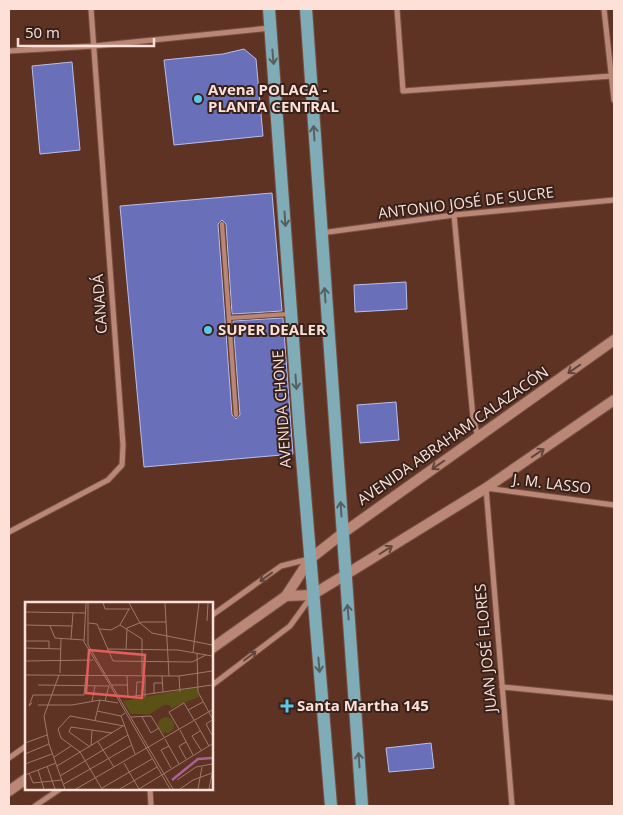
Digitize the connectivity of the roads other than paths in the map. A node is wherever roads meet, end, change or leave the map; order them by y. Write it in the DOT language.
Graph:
graph roads {
  1 [pos="91,9"];
  2 [pos="269,9"];
  3 [pos="306,9"];
  4 [pos="397,9"];
  5 [pos="604,9"];
  6 [pos="271,28"];
  7 [pos="94,46"];
  8 [pos="9,51"];
  9 [pos="612,76"];
  10 [pos="614,100"];
  11 [pos="614,200"];
  12 [pos="454,214"];
  13 [pos="222,224"];
  14 [pos="321,234"];
  15 [pos="291,314"];
  16 [pos="230,318"];
  17 [pos="614,340"];
  18 [pos="614,400"];
  19 [pos="236,415"];
  20 [pos="478,437"];
  21 [pos="486,488"];
  22 [pos="614,505"];
  23 [pos="9,532"];
  24 [pos="343,533"];
  25 [pos="310,559"];
  26 [pos="345,575"];
  27 [pos="312,595"];
  28 [pos="286,596"];
  29 [pos="212,615"];
  30 [pos="212,647"];
  31 [pos="212,685"];
  32 [pos="502,687"];
  33 [pos="614,698"];
  34 [pos="25,747"];
  35 [pos="9,758"];
  36 [pos="25,780"];
  37 [pos="59,790"];
  38 [pos="150,790"];
  39 [pos="9,791"];
  40 [pos="35,806"];
  41 [pos="151,806"];
  42 [pos="331,806"];
  43 [pos="362,806"];
  44 [pos="512,806"];
  1 -- 7 [label="street, CANADÁ"];
  2 -- 6 [label="main road, AVENIDA CHONE"];
  14 -- 3 [label="main road, one-way"];
  4 -- 9 [label="street"];
  5 -- 9 [label="street"];
  6 -- 7 [label="street"];
  6 -- 15 [label="main road, AVENIDA CHONE, one-way"];
  7 -- 8 [label="street"];
  7 -- 23 [label="street, CANADÁ"];
  9 -- 10 [label="street"];
  11 -- 12 [label="street, ANTONIO JOSÉ DE SUCRE"];
  12 -- 14 [label="street, ANTONIO JOSÉ DE SUCRE"];
  12 -- 20 [label="street"];
  13 -- 16 [label="lane"];
  24 -- 14 [label="main road, one-way"];
  15 -- 16 [label="lane"];
  15 -- 25 [label="main road, AVENIDA CHONE, one-way"];
  16 -- 19 [label="lane"];
  17 -- 20 [label="main road, AVENIDA ABRAHAM CALAZACÓN, one-way"];
  21 -- 18 [label="main road, one-way"];
  20 -- 24 [label="main road, AVENIDA ABRAHAM CALAZACÓN, one-way"];
  21 -- 22 [label="street, J. M. LASSO"];
  26 -- 21 [label="main road, one-way"];
  21 -- 32 [label="street, JUAN JOSÉ FLORES"];
  24 -- 25 [label="main road, AVENIDA ABRAHAM CALAZACÓN"];
  24 -- 26 [label="main road"];
  25 -- 27 [label="main road, AVENIDA CHONE"];
  25 -- 28 [label="main road, AVENIDA ABRAHAM CALAZACÓN"];
  25 -- 29 [label="street, AVENIDA ABRAHAM CALAZACÓN, one-way"];
  26 -- 27 [label="main road"];
  43 -- 26 [label="main road, one-way"];
  27 -- 28 [label="main road"];
  31 -- 27 [label="street, one-way"];
  27 -- 42 [label="main road, AVENIDA CHONE, one-way"];
  28 -- 30 [label="main road, AVENIDA ABRAHAM CALAZACÓN"];
  32 -- 33 [label="street"];
  32 -- 44 [label="street, JUAN JOSÉ FLORES"];
  34 -- 35 [label="street"];
  36 -- 39 [label="main road"];
  37 -- 40 [label="street"];
  38 -- 41 [label="street"];
}
